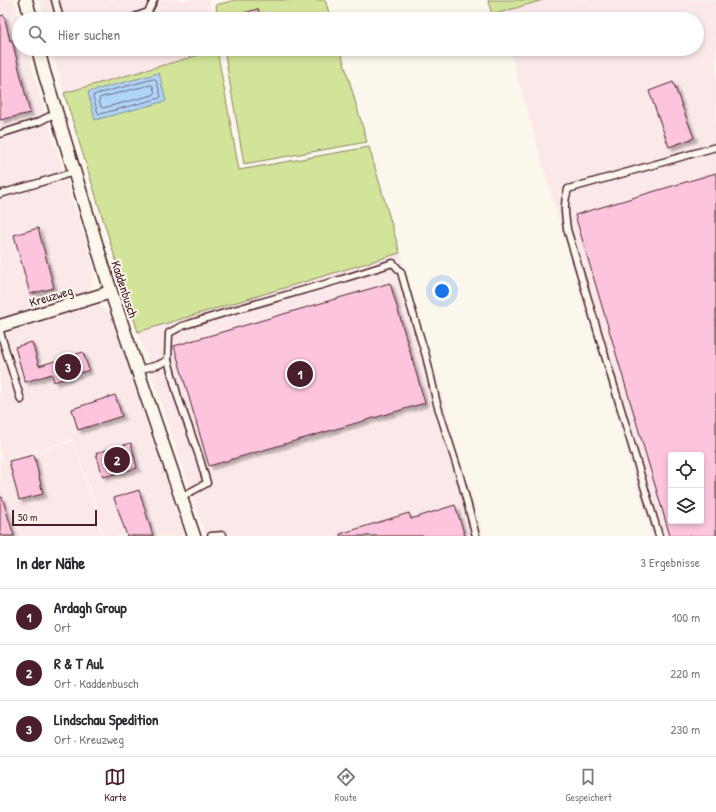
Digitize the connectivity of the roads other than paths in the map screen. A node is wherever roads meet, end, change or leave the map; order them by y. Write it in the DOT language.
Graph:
graph roads {
  1 [pos="26,0"];
  2 [pos="55,0"];
  3 [pos="154,0"];
  4 [pos="29,12"];
  5 [pos="58,12"];
  6 [pos="148,12"];
  7 [pos="40,56"];
  8 [pos="56,113"];
  9 [pos="0,134"];
  10 [pos="716,147"];
  11 [pos="74,172"];
  12 [pos="0,194"];
  13 [pos="111,292"];
  14 [pos="0,326"];
  15 [pos="0,332"];
  16 [pos="168,360"];
  17 [pos="138,370"];
  18 [pos="21,400"];
  19 [pos="181,497"];
  20 [pos="194,536"];
  21 [pos="211,536"];
  22 [pos="223,536"];
  23 [pos="476,536"];
  24 [pos="659,536"];
  1 -- 4 [label="street"];
  2 -- 5 [label="lane"];
  3 -- 6 [label="lane"];
  7 -- 8 [label="street, Kaddenbusch"];
  8 -- 9 [label="lane"];
  8 -- 11 [label="street, Kaddenbusch"];
  10 -- 24 [label="lane"];
  11 -- 12 [label="lane"];
  11 -- 13 [label="street, Kaddenbusch"];
  13 -- 14 [label="street, Kreuzweg"];
  13 -- 17 [label="street, Kaddenbusch"];
  15 -- 18 [label="lane"];
  16 -- 17 [label="lane"];
  16 -- 19 [label="lane"];
  16 -- 23 [label="lane"];
  17 -- 19 [label="street, Kaddenbusch"];
  19 -- 20 [label="street, Kaddenbusch"];
  21 -- 22 [label="lane"];
}
